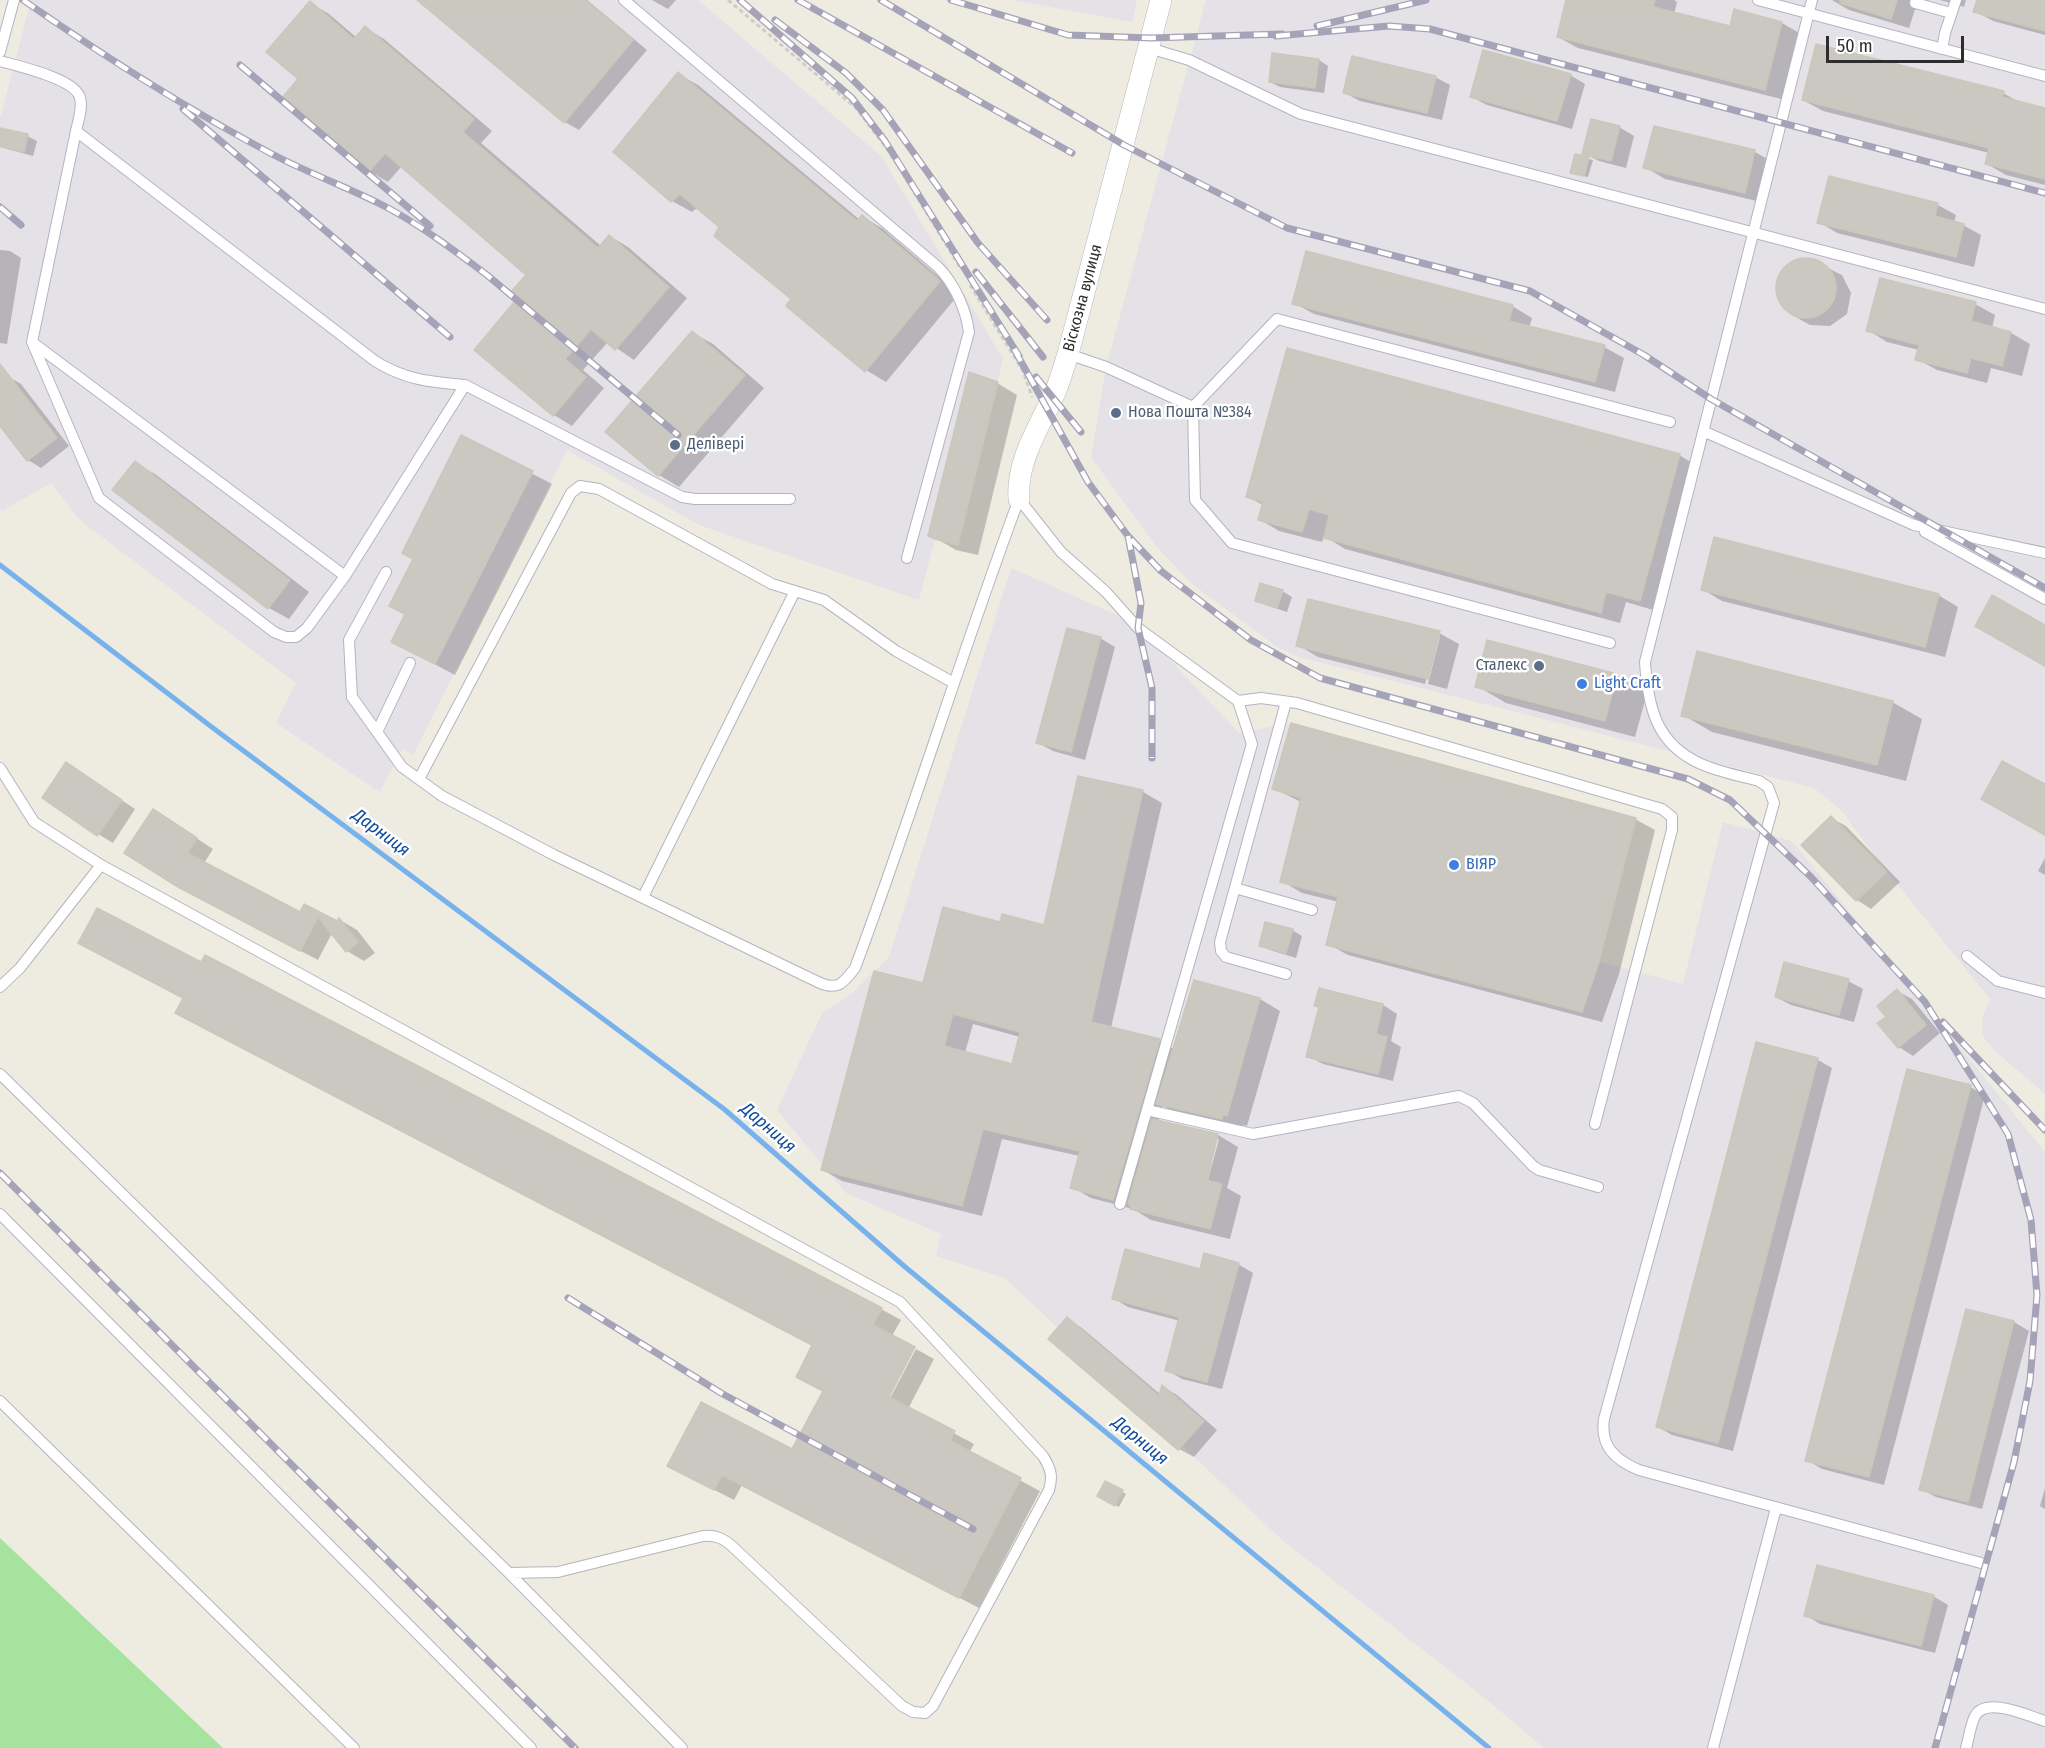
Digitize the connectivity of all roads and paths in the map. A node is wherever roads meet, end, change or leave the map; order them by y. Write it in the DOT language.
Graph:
graph roads {
  1 [pos="14,0"];
  2 [pos="624,0"];
  3 [pos="728,0"];
  4 [pos="1161,0"];
  5 [pos="1758,0"];
  6 [pos="1812,0"];
  7 [pos="1956,0"];
  8 [pos="1915,3"];
  9 [pos="1952,13"];
  10 [pos="1809,14"];
  11 [pos="1149,48"];
  12 [pos="1942,49"];
  13 [pos="0,52"];
  14 [pos="0,61"];
  15 [pos="2045,76"];
  16 [pos="76,131"];
  17 [pos="1753,233"];
  18 [pos="962,272"];
  19 [pos="968,282"];
  20 [pos="2045,309"];
  21 [pos="32,342"];
  22 [pos="1068,354"];
  23 [pos="465,385"];
  24 [pos="1193,407"];
  25 [pos="1040,422"];
  26 [pos="1670,422"];
  27 [pos="1703,431"];
  28 [pos="790,499"];
  29 [pos="1019,499"];
  30 [pos="1914,525"];
  31 [pos="2045,553"];
  32 [pos="907,558"];
  33 [pos="386,572"];
  34 [pos="345,576"];
  35 [pos="795,591"];
  36 [pos="2045,599"];
  37 [pos="1610,643"];
  38 [pos="410,663"];
  39 [pos="954,683"];
  40 [pos="1238,701"];
  41 [pos="1286,702"];
  42 [pos="377,732"];
  43 [pos="0,768"];
  44 [pos="419,779"];
  45 [pos="101,865"];
  46 [pos="1235,888"];
  47 [pos="643,897"];
  48 [pos="1312,909"];
  49 [pos="1967,956"];
  50 [pos="1286,974"];
  51 [pos="0,987"];
  52 [pos="2045,993"];
  53 [pos="0,1074"];
  54 [pos="1147,1110"];
  55 [pos="1595,1124"];
  56 [pos="1599,1187"];
  57 [pos="1120,1204"];
  58 [pos="0,1214"];
  59 [pos="0,1401"];
  60 [pos="1776,1508"];
  61 [pos="1981,1563"];
  62 [pos="509,1573"];
  63 [pos="2045,1721"];
  64 [pos="354,1748"];
  65 [pos="531,1748"];
  66 [pos="682,1748"];
  67 [pos="1713,1748"];
  68 [pos="1966,1748"];
  1 -- 13 [label="lane"];
  2 -- 32 [label="lane"];
  3 -- 18 [label="path"];
  4 -- 11 [label="street, Віскозна вулиця"];
  5 -- 10 [label="lane"];
  6 -- 10 [label="lane"];
  7 -- 9 [label="lane"];
  8 -- 9 [label="lane"];
  9 -- 12 [label="lane"];
  10 -- 12 [label="lane"];
  10 -- 17 [label="lane"];
  11 -- 17 [label="lane"];
  11 -- 22 [label="street, Віскозна вулиця"];
  12 -- 15 [label="lane"];
  14 -- 16 [label="lane"];
  16 -- 21 [label="lane"];
  16 -- 23 [label="lane"];
  17 -- 20 [label="lane"];
  17 -- 27 [label="lane"];
  19 -- 25 [label="path"];
  21 -- 34 [label="lane"];
  21 -- 34 [label="lane"];
  22 -- 24 [label="lane"];
  22 -- 25 [label="street, Віскозна вулиця"];
  23 -- 28 [label="lane"];
  23 -- 34 [label="lane"];
  24 -- 26 [label="lane"];
  24 -- 37 [label="lane"];
  25 -- 29 [label="street, Віскозна вулиця"];
  27 -- 30 [label="lane"];
  27 -- 60 [label="lane"];
  29 -- 39 [label="lane, Віскозна вулиця"];
  29 -- 40 [label="lane"];
  30 -- 31 [label="lane"];
  30 -- 36 [label="lane"];
  33 -- 42 [label="lane"];
  35 -- 39 [label="lane"];
  35 -- 44 [label="lane"];
  35 -- 47 [label="lane"];
  38 -- 42 [label="lane"];
  39 -- 47 [label="lane, Віскозна вулиця"];
  40 -- 41 [label="lane"];
  40 -- 54 [label="lane"];
  41 -- 46 [label="lane"];
  41 -- 55 [label="lane"];
  42 -- 44 [label="lane"];
  43 -- 45 [label="lane"];
  44 -- 47 [label="lane"];
  45 -- 51 [label="lane"];
  45 -- 62 [label="lane"];
  46 -- 48 [label="lane"];
  46 -- 50 [label="lane"];
  49 -- 52 [label="lane"];
  53 -- 62 [label="lane"];
  54 -- 56 [label="lane"];
  54 -- 57 [label="lane"];
  58 -- 65 [label="lane"];
  59 -- 64 [label="lane"];
  60 -- 61 [label="lane"];
  60 -- 67 [label="lane"];
  62 -- 66 [label="lane"];
  63 -- 68 [label="lane"];
}
